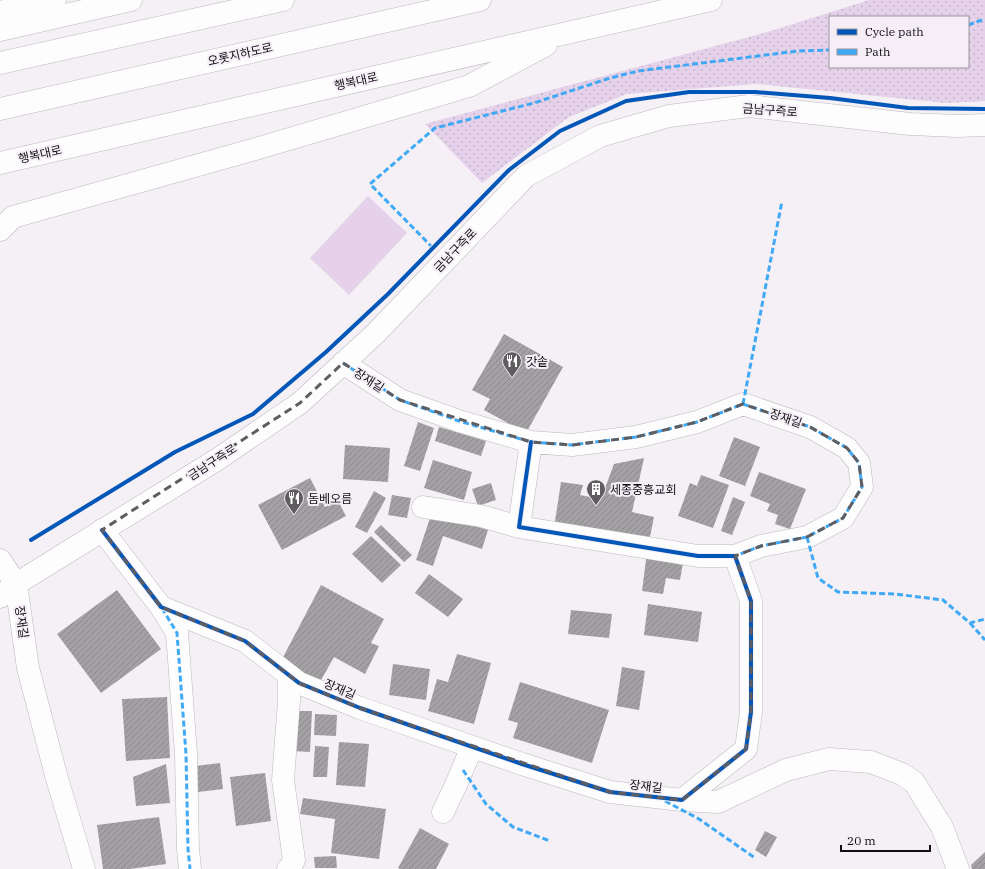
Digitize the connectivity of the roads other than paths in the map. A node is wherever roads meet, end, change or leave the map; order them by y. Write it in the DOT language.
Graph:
graph roads {
  1 [pos="55,0"];
  2 [pos="131,0"];
  3 [pos="284,0"];
  4 [pos="480,0"];
  5 [pos="711,0"];
  6 [pos="0,12"];
  7 [pos="0,30"];
  8 [pos="571,31"];
  9 [pos="0,63"];
  10 [pos="0,109"];
  11 [pos="985,125"];
  12 [pos="0,163"];
  13 [pos="0,230"];
  14 [pos="343,363"];
  15 [pos="531,442"];
  16 [pos="423,507"];
  17 [pos="519,527"];
  18 [pos="102,530"];
  19 [pos="735,556"];
  20 [pos="0,560"];
  21 [pos="8,591"];
  22 [pos="161,607"];
  23 [pos="289,676"];
  24 [pos="472,747"];
  25 [pos="682,800"];
  26 [pos="443,812"];
  27 [pos="84,869"];
  28 [pos="190,869"];
  29 [pos="288,869"];
  30 [pos="958,869"];
  1 -- 6 [label="main road"];
  2 -- 7 [label="main road"];
  3 -- 9 [label="main road"];
  4 -- 10 [label="main road, 오롯지하도로"];
  5 -- 8 [label="main road, 행복대로"];
  8 -- 12 [label="main road, 행복대로"];
  8 -- 13 [label="main road"];
  11 -- 14 [label="main road, 금남구즉로"];
  14 -- 15 [label="main road, 장재길"];
  14 -- 18 [label="main road, 금남구즉로"];
  15 -- 17 [label="main road"];
  15 -- 19 [label="main road, 장재길"];
  16 -- 17 [label="main road, 장재길"];
  17 -- 19 [label="main road, 장재길"];
  18 -- 21 [label="main road, 금남구즉로"];
  18 -- 22 [label="main road"];
  19 -- 25 [label="main road"];
  20 -- 21 [label="main road"];
  21 -- 27 [label="main road, 장재길"];
  22 -- 23 [label="main road, 장재길"];
  22 -- 28 [label="main road"];
  23 -- 24 [label="main road, 장재길"];
  23 -- 29 [label="main road"];
  24 -- 25 [label="main road, 장재길"];
  24 -- 26 [label="main road"];
  25 -- 30 [label="main road, 장재길"];
}
